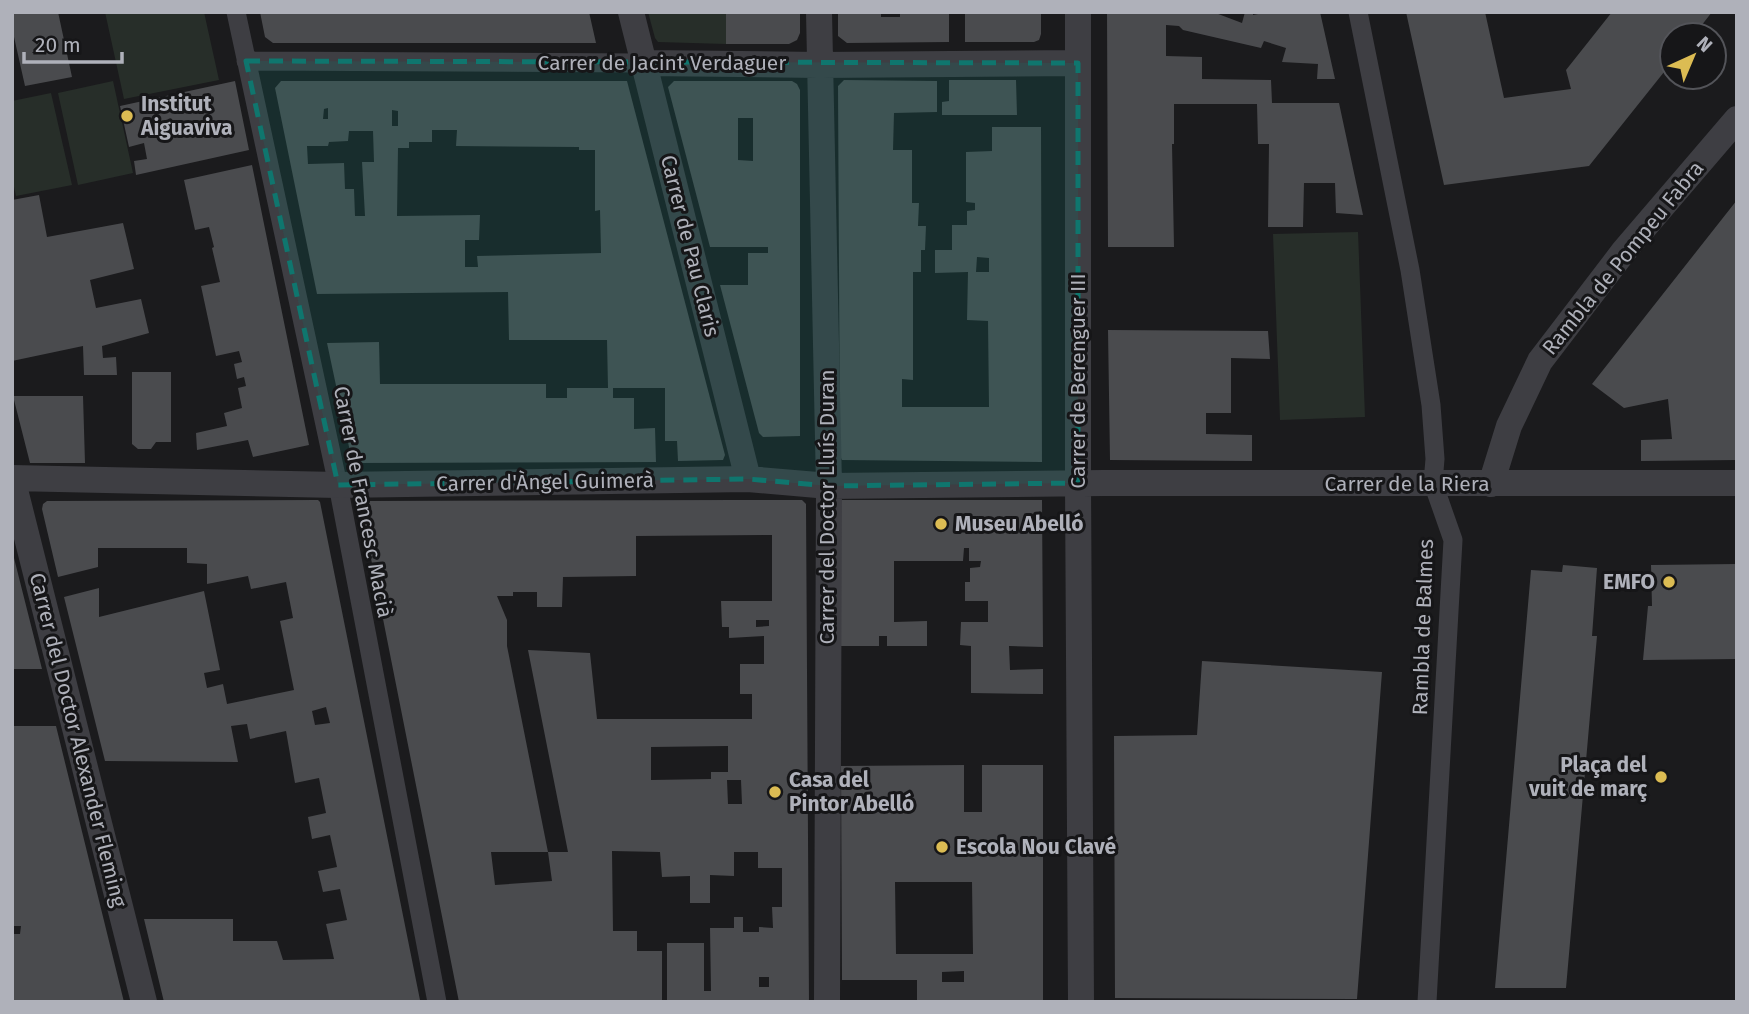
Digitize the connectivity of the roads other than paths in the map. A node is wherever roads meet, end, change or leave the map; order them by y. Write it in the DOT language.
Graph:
graph roads {
  1 [pos="236,12"];
  2 [pos="631,12"];
  3 [pos="819,12"];
  4 [pos="1078,12"];
  5 [pos="1358,12"];
  6 [pos="246,61"];
  7 [pos="644,63"];
  8 [pos="1078,63"];
  9 [pos="819,65"];
  10 [pos="1737,118"];
  11 [pos="12,478"];
  12 [pos="748,479"];
  13 [pos="1433,483"];
  14 [pos="1737,483"];
  15 [pos="1078,484"];
  16 [pos="1491,484"];
  17 [pos="338,485"];
  18 [pos="829,486"];
  19 [pos="144,1002"];
  20 [pos="437,1002"];
  21 [pos="827,1002"];
  22 [pos="1082,1002"];
  23 [pos="1427,1002"];
  1 -- 6 [label="street, Carrer de Francesc Macià"];
  2 -- 7 [label="street, Carrer de Pau Claris"];
  3 -- 9 [label="street, Carrer del Doctor Lluís Duran"];
  4 -- 8 [label="street, Carrer de Berenguer III"];
  5 -- 13 [label="street, Rambla de Balmes"];
  6 -- 7 [label="street, Carrer de Jacint Verdaguer"];
  6 -- 17 [label="street, Carrer de Francesc Macià"];
  7 -- 9 [label="street, Carrer de Jacint Verdaguer"];
  7 -- 12 [label="street, Carrer de Pau Claris"];
  8 -- 9 [label="street, Carrer de Jacint Verdaguer"];
  8 -- 15 [label="street, Carrer de Berenguer III"];
  9 -- 18 [label="street, Carrer del Doctor Lluís Duran"];
  10 -- 16 [label="street, Rambla de Pompeu Fabra"];
  11 -- 17 [label="street, Carrer d'Àngel Guimerà"];
  11 -- 19 [label="street, Carrer del Doctor Alexander Fleming"];
  12 -- 17 [label="street, Carrer d'Àngel Guimerà"];
  12 -- 18 [label="street, Carrer d'Àngel Guimerà"];
  13 -- 15 [label="street, Carrer de la Riera"];
  13 -- 16 [label="street, Carrer de la Riera"];
  13 -- 23 [label="street, Rambla de Balmes"];
  14 -- 16 [label="street, Carrer de la Riera"];
  15 -- 18 [label="street, Carrer d'Àngel Guimerà"];
  15 -- 22 [label="street, Carrer de Berenguer III"];
  17 -- 20 [label="street, Carrer de Francesc Macià"];
  18 -- 21 [label="street, Carrer del Doctor Lluís Duran"];
}
